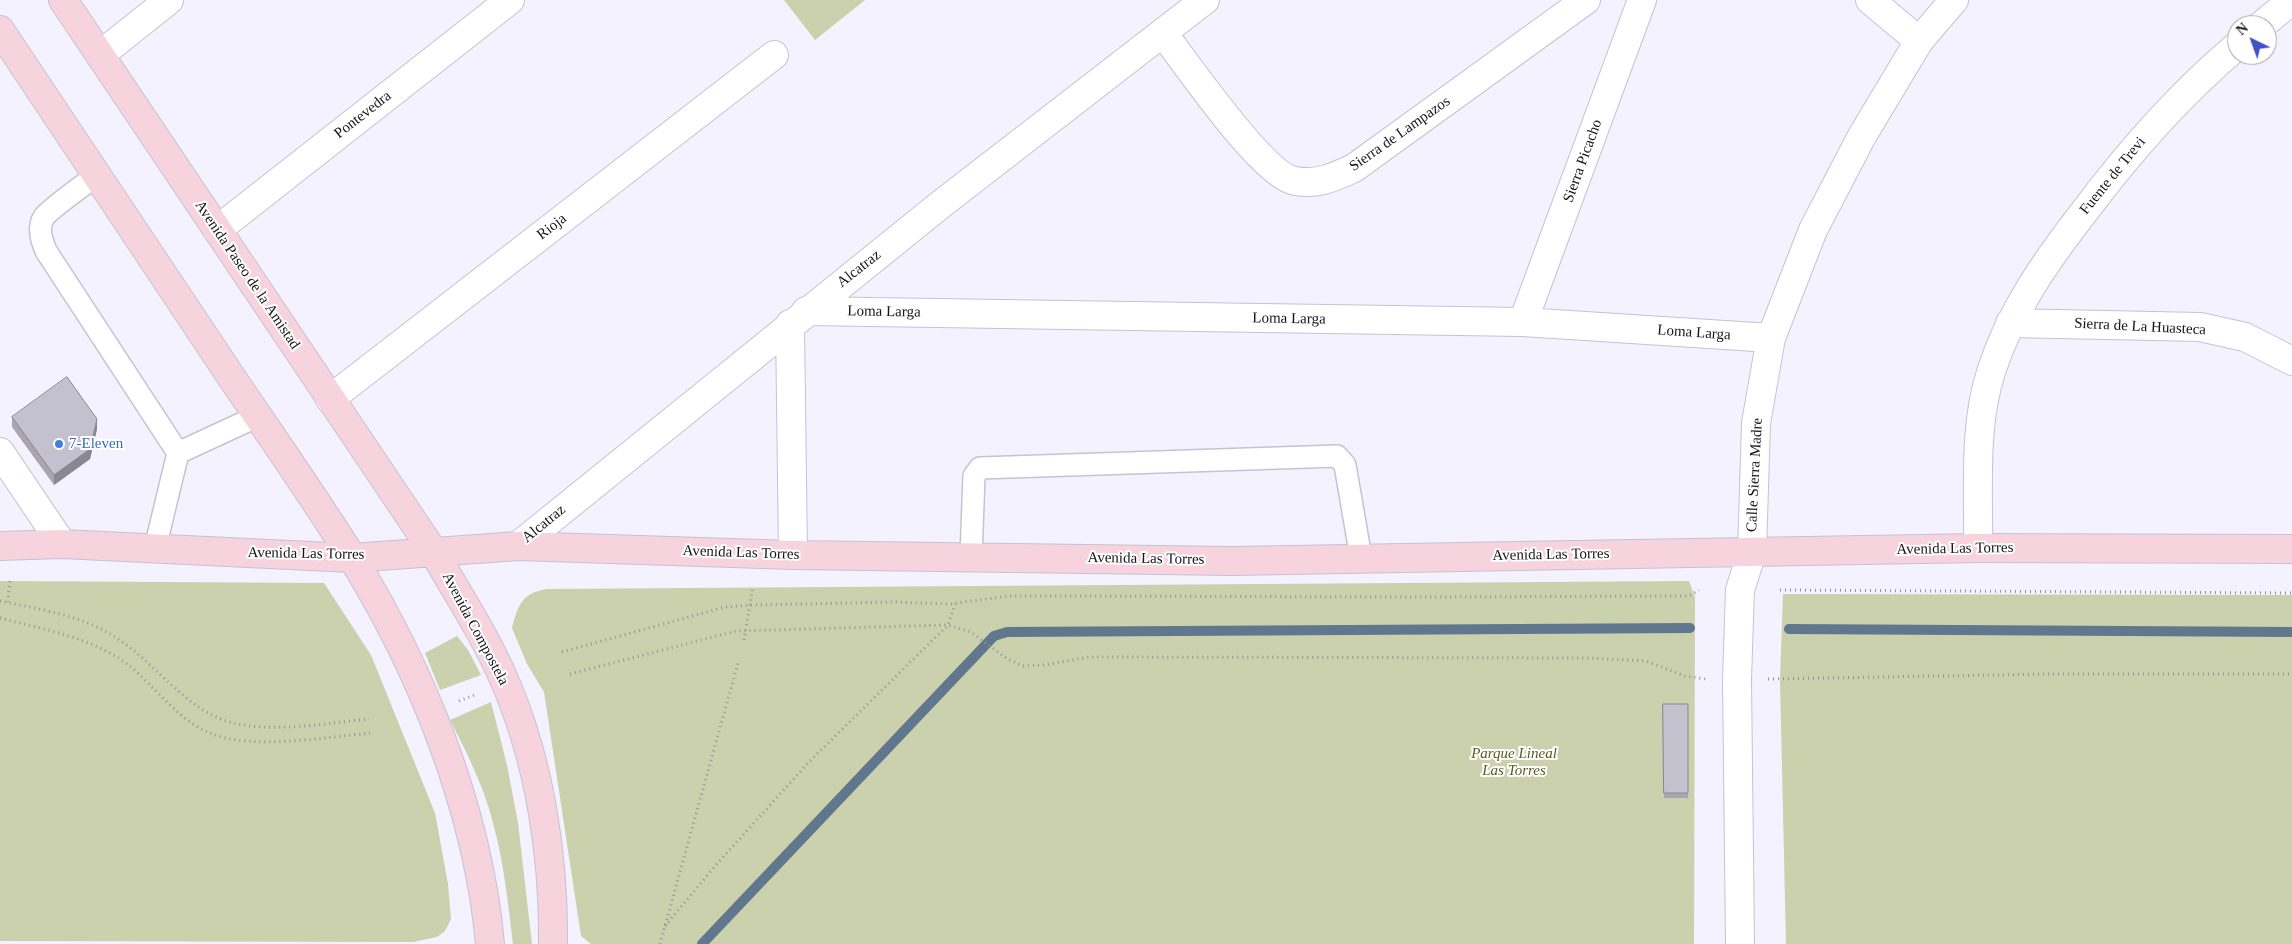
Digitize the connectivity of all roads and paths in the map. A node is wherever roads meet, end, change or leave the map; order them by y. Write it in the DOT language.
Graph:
graph roads {
  1 [pos="63,0"];
  2 [pos="169,0"];
  3 [pos="510,0"];
  4 [pos="1205,0"];
  5 [pos="1586,0"];
  6 [pos="1642,0"];
  7 [pos="1870,0"];
  8 [pos="1954,0"];
  9 [pos="2292,0"];
  10 [pos="2274,15"];
  11 [pos="0,30"];
  12 [pos="1163,33"];
  13 [pos="1920,41"];
  14 [pos="100,55"];
  15 [pos="774,55"];
  16 [pos="2227,55"];
  17 [pos="96,175"];
  18 [pos="217,230"];
  19 [pos="798,318"];
  20 [pos="1523,322"];
  21 [pos="2010,322"];
  22 [pos="1771,338"];
  23 [pos="2292,361"];
  24 [pos="330,399"];
  25 [pos="258,416"];
  26 [pos="0,452"];
  27 [pos="178,453"];
  28 [pos="62,544"];
  29 [pos="0,546"];
  30 [pos="518,546"];
  31 [pos="155,548"];
  32 [pos="1978,548"];
  33 [pos="2292,549"];
  34 [pos="433,550"];
  35 [pos="1752,552"];
  36 [pos="793,555"];
  37 [pos="971,557"];
  38 [pos="352,558"];
  39 [pos="1361,558"];
  40 [pos="754,580"];
  41 [pos="10,581"];
  42 [pos="1699,590"];
  43 [pos="1780,590"];
  44 [pos="2292,593"];
  45 [pos="0,601"];
  46 [pos="8,602"];
  47 [pos="955,604"];
  48 [pos="750,605"];
  49 [pos="0,618"];
  50 [pos="948,625"];
  51 [pos="746,630"];
  52 [pos="744,640"];
  53 [pos="562,652"];
  54 [pos="738,663"];
  55 [pos="570,674"];
  56 [pos="2292,674"];
  57 [pos="1775,679"];
  58 [pos="1700,680"];
  59 [pos="506,683"];
  60 [pos="431,712"];
  61 [pos="369,719"];
  62 [pos="371,733"];
  63 [pos="665,926"];
  64 [pos="490,944"];
  65 [pos="553,944"];
  66 [pos="660,944"];
  67 [pos="1740,944"];
  1 -- 14 [label="street, Avenida Paseo de la Amistad"];
  2 -- 14 [label="street"];
  3 -- 18 [label="street, Pontevedra"];
  4 -- 12 [label="street, Alcatraz"];
  5 -- 12 [label="street, Sierra de Lampazos"];
  6 -- 20 [label="street, Sierra Picacho"];
  7 -- 13 [label="street"];
  8 -- 13 [label="street, Calle Sierra Madre"];
  9 -- 10 [label="street"];
  11 -- 17 [label="street"];
  12 -- 19 [label="street, Alcatraz"];
  13 -- 22 [label="street, Calle Sierra Madre"];
  14 -- 18 [label="street, Avenida Paseo de la Amistad"];
  15 -- 24 [label="street, Rioja"];
  16 -- 21 [label="street, Fuente de Trevi"];
  17 -- 25 [label="street"];
  17 -- 27 [label="lane"];
  18 -- 24 [label="street, Avenida Paseo de la Amistad"];
  19 -- 20 [label="street, Loma Larga"];
  19 -- 30 [label="street, Alcatraz"];
  19 -- 36 [label="street"];
  20 -- 22 [label="street, Loma Larga"];
  21 -- 23 [label="street, Sierra de La Huasteca"];
  21 -- 32 [label="street, Fuente de Trevi"];
  22 -- 35 [label="street, Calle Sierra Madre"];
  24 -- 34 [label="street, Avenida Paseo de la Amistad"];
  25 -- 27 [label="lane"];
  25 -- 38 [label="street"];
  26 -- 28 [label="street"];
  27 -- 31 [label="lane"];
  28 -- 29 [label="street, Avenida Las Torres"];
  28 -- 31 [label="street, Avenida Las Torres"];
  30 -- 34 [label="street, Avenida Las Torres"];
  30 -- 36 [label="street, Avenida Las Torres"];
  31 -- 38 [label="street, Avenida Las Torres"];
  32 -- 33 [label="street, Avenida Las Torres"];
  32 -- 35 [label="street, Avenida Las Torres"];
  34 -- 38 [label="street, Avenida Las Torres"];
  34 -- 59 [label="street, Avenida Compostela"];
  35 -- 39 [label="street, Avenida Las Torres"];
  35 -- 67 [label="street, Calle Sierra Madre"];
  36 -- 37 [label="street, Avenida Las Torres"];
  37 -- 39 [label="street, Avenida Las Torres"];
  37 -- 39 [label="lane"];
  38 -- 60 [label="street"];
  40 -- 48 [label="path"];
  41 -- 46 [label="path"];
  42 -- 47 [label="path"];
  43 -- 44 [label="path"];
  45 -- 46 [label="path"];
  46 -- 61 [label="path"];
  47 -- 48 [label="path"];
  47 -- 50 [label="path"];
  48 -- 51 [label="path"];
  48 -- 53 [label="path"];
  49 -- 62 [label="path"];
  50 -- 51 [label="path"];
  50 -- 58 [label="path"];
  50 -- 63 [label="path"];
  51 -- 52 [label="path"];
  51 -- 55 [label="path"];
  54 -- 63 [label="path"];
  56 -- 57 [label="path"];
  59 -- 60 [label="path"];
  59 -- 65 [label="street, Avenida Compostela"];
  60 -- 64 [label="street"];
  63 -- 66 [label="path"];
}
